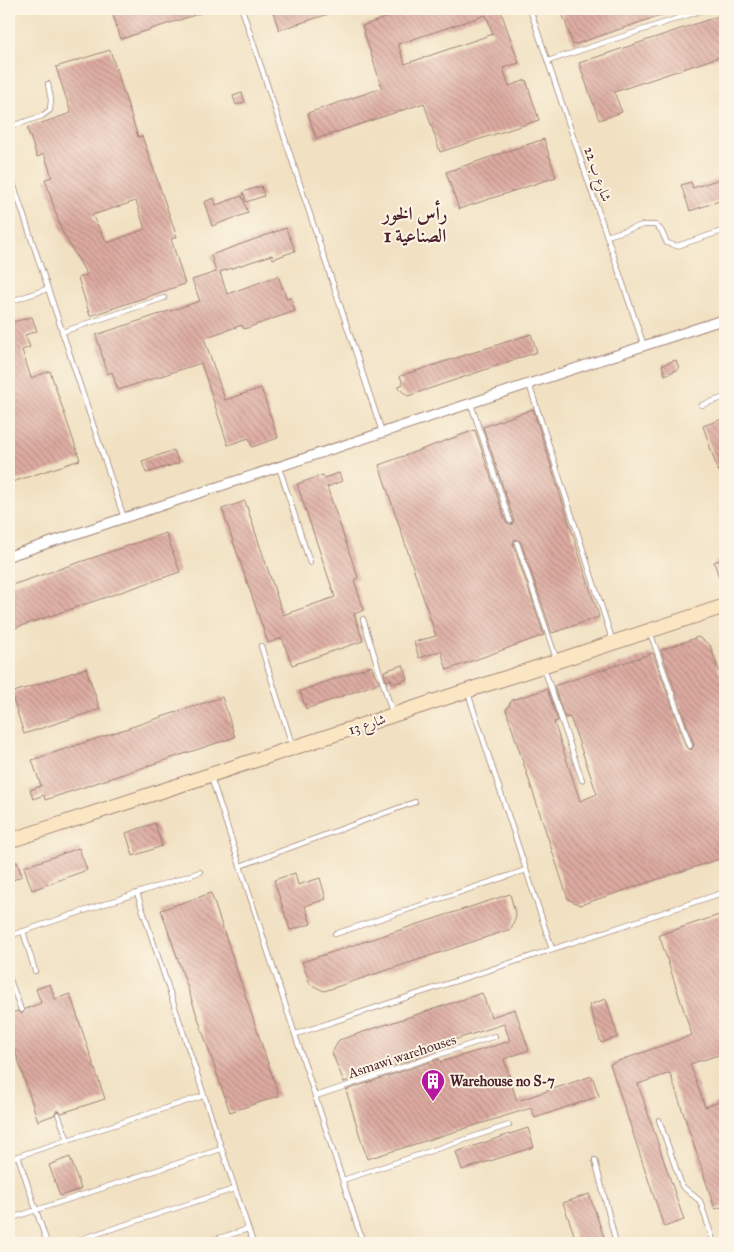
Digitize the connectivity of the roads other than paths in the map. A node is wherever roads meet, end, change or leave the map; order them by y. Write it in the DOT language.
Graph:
graph roads {
  1 [pos="242,9"];
  2 [pos="530,9"];
  3 [pos="706,9"];
  4 [pos="548,61"];
  5 [pos="48,84"];
  6 [pos="9,127"];
  7 [pos="9,170"];
  8 [pos="725,230"];
  9 [pos="607,236"];
  10 [pos="47,289"];
  11 [pos="164,298"];
  12 [pos="9,302"];
  13 [pos="725,319"];
  14 [pos="62,332"];
  15 [pos="644,346"];
  16 [pos="529,384"];
  17 [pos="725,397"];
  18 [pos="471,403"];
  19 [pos="702,405"];
  20 [pos="382,432"];
  21 [pos="279,467"];
  22 [pos="124,518"];
  23 [pos="510,521"];
  24 [pos="517,543"];
  25 [pos="9,556"];
  26 [pos="310,563"];
  27 [pos="725,607"];
  28 [pos="363,619"];
  29 [pos="650,631"];
  30 [pos="614,643"];
  31 [pos="261,646"];
  32 [pos="557,662"];
  33 [pos="543,666"];
  34 [pos="468,692"];
  35 [pos="394,716"];
  36 [pos="690,746"];
  37 [pos="293,749"];
  38 [pos="210,776"];
  39 [pos="582,780"];
  40 [pos="415,802"];
  41 [pos="9,841"];
  42 [pos="240,866"];
  43 [pos="526,870"];
  44 [pos="200,872"];
  45 [pos="725,892"];
  46 [pos="137,893"];
  47 [pos="23,931"];
  48 [pos="335,934"];
  49 [pos="9,936"];
  50 [pos="552,949"];
  51 [pos="35,971"];
  52 [pos="9,977"];
  53 [pos="21,1010"];
  54 [pos="296,1034"];
  55 [pos="495,1036"];
  56 [pos="203,1096"];
  57 [pos="316,1096"];
  58 [pos="58,1114"];
  59 [pos="659,1120"];
  60 [pos="509,1125"];
  61 [pos="68,1140"];
  62 [pos="221,1149"];
  63 [pos="18,1156"];
  64 [pos="9,1159"];
  65 [pos="595,1160"];
  66 [pos="343,1180"];
  67 [pos="234,1189"];
  68 [pos="36,1210"];
  69 [pos="9,1220"];
  70 [pos="248,1229"];
  71 [pos="47,1243"];
  72 [pos="69,1243"];
  73 [pos="204,1243"];
  74 [pos="253,1243"];
  75 [pos="363,1243"];
  76 [pos="616,1243"];
  77 [pos="714,1243"];
  1 -- 20 [label="lane"];
  2 -- 4 [label="lane, شارع ب 22"];
  3 -- 4 [label="lane"];
  4 -- 9 [label="lane, شارع ب 22"];
  5 -- 6 [label="lane"];
  7 -- 10 [label="lane"];
  8 -- 9 [label="lane"];
  9 -- 15 [label="lane, شارع ب 22"];
  10 -- 12 [label="lane"];
  10 -- 14 [label="lane"];
  11 -- 14 [label="lane"];
  13 -- 15 [label="street"];
  14 -- 22 [label="lane"];
  15 -- 16 [label="street"];
  16 -- 18 [label="street"];
  16 -- 30 [label="lane"];
  17 -- 19 [label="lane"];
  18 -- 20 [label="street"];
  18 -- 23 [label="lane"];
  20 -- 21 [label="street"];
  21 -- 22 [label="street"];
  21 -- 26 [label="lane"];
  22 -- 25 [label="street"];
  24 -- 32 [label="lane"];
  27 -- 29 [label="street, شارع 13"];
  28 -- 35 [label="lane"];
  29 -- 30 [label="street, شارع 13"];
  29 -- 36 [label="lane"];
  30 -- 32 [label="street, شارع 13"];
  31 -- 37 [label="lane"];
  32 -- 33 [label="street, شارع 13"];
  33 -- 34 [label="street, شارع 13"];
  33 -- 39 [label="lane"];
  34 -- 35 [label="street, شارع 13"];
  34 -- 43 [label="lane"];
  35 -- 37 [label="street, شارع 13"];
  37 -- 38 [label="street, شارع 13"];
  38 -- 41 [label="street, شارع 13"];
  38 -- 42 [label="lane"];
  40 -- 42 [label="lane"];
  42 -- 54 [label="lane"];
  43 -- 48 [label="lane"];
  43 -- 50 [label="lane"];
  44 -- 46 [label="lane"];
  45 -- 50 [label="lane"];
  46 -- 47 [label="lane"];
  46 -- 56 [label="lane"];
  47 -- 49 [label="lane"];
  47 -- 51 [label="lane"];
  50 -- 54 [label="lane"];
  52 -- 53 [label="lane"];
  54 -- 57 [label="lane"];
  55 -- 57 [label="lane, Asmawi warehouses"];
  56 -- 61 [label="lane"];
  56 -- 62 [label="lane"];
  57 -- 66 [label="lane"];
  58 -- 61 [label="lane"];
  59 -- 77 [label="lane"];
  60 -- 66 [label="lane"];
  61 -- 63 [label="lane"];
  62 -- 67 [label="lane"];
  62 -- 68 [label="lane"];
  63 -- 64 [label="lane"];
  63 -- 68 [label="lane"];
  65 -- 76 [label="lane"];
  66 -- 75 [label="lane"];
  67 -- 70 [label="lane"];
  67 -- 72 [label="lane"];
  68 -- 69 [label="lane"];
  68 -- 71 [label="lane"];
  70 -- 73 [label="lane"];
  70 -- 74 [label="lane"];
}
